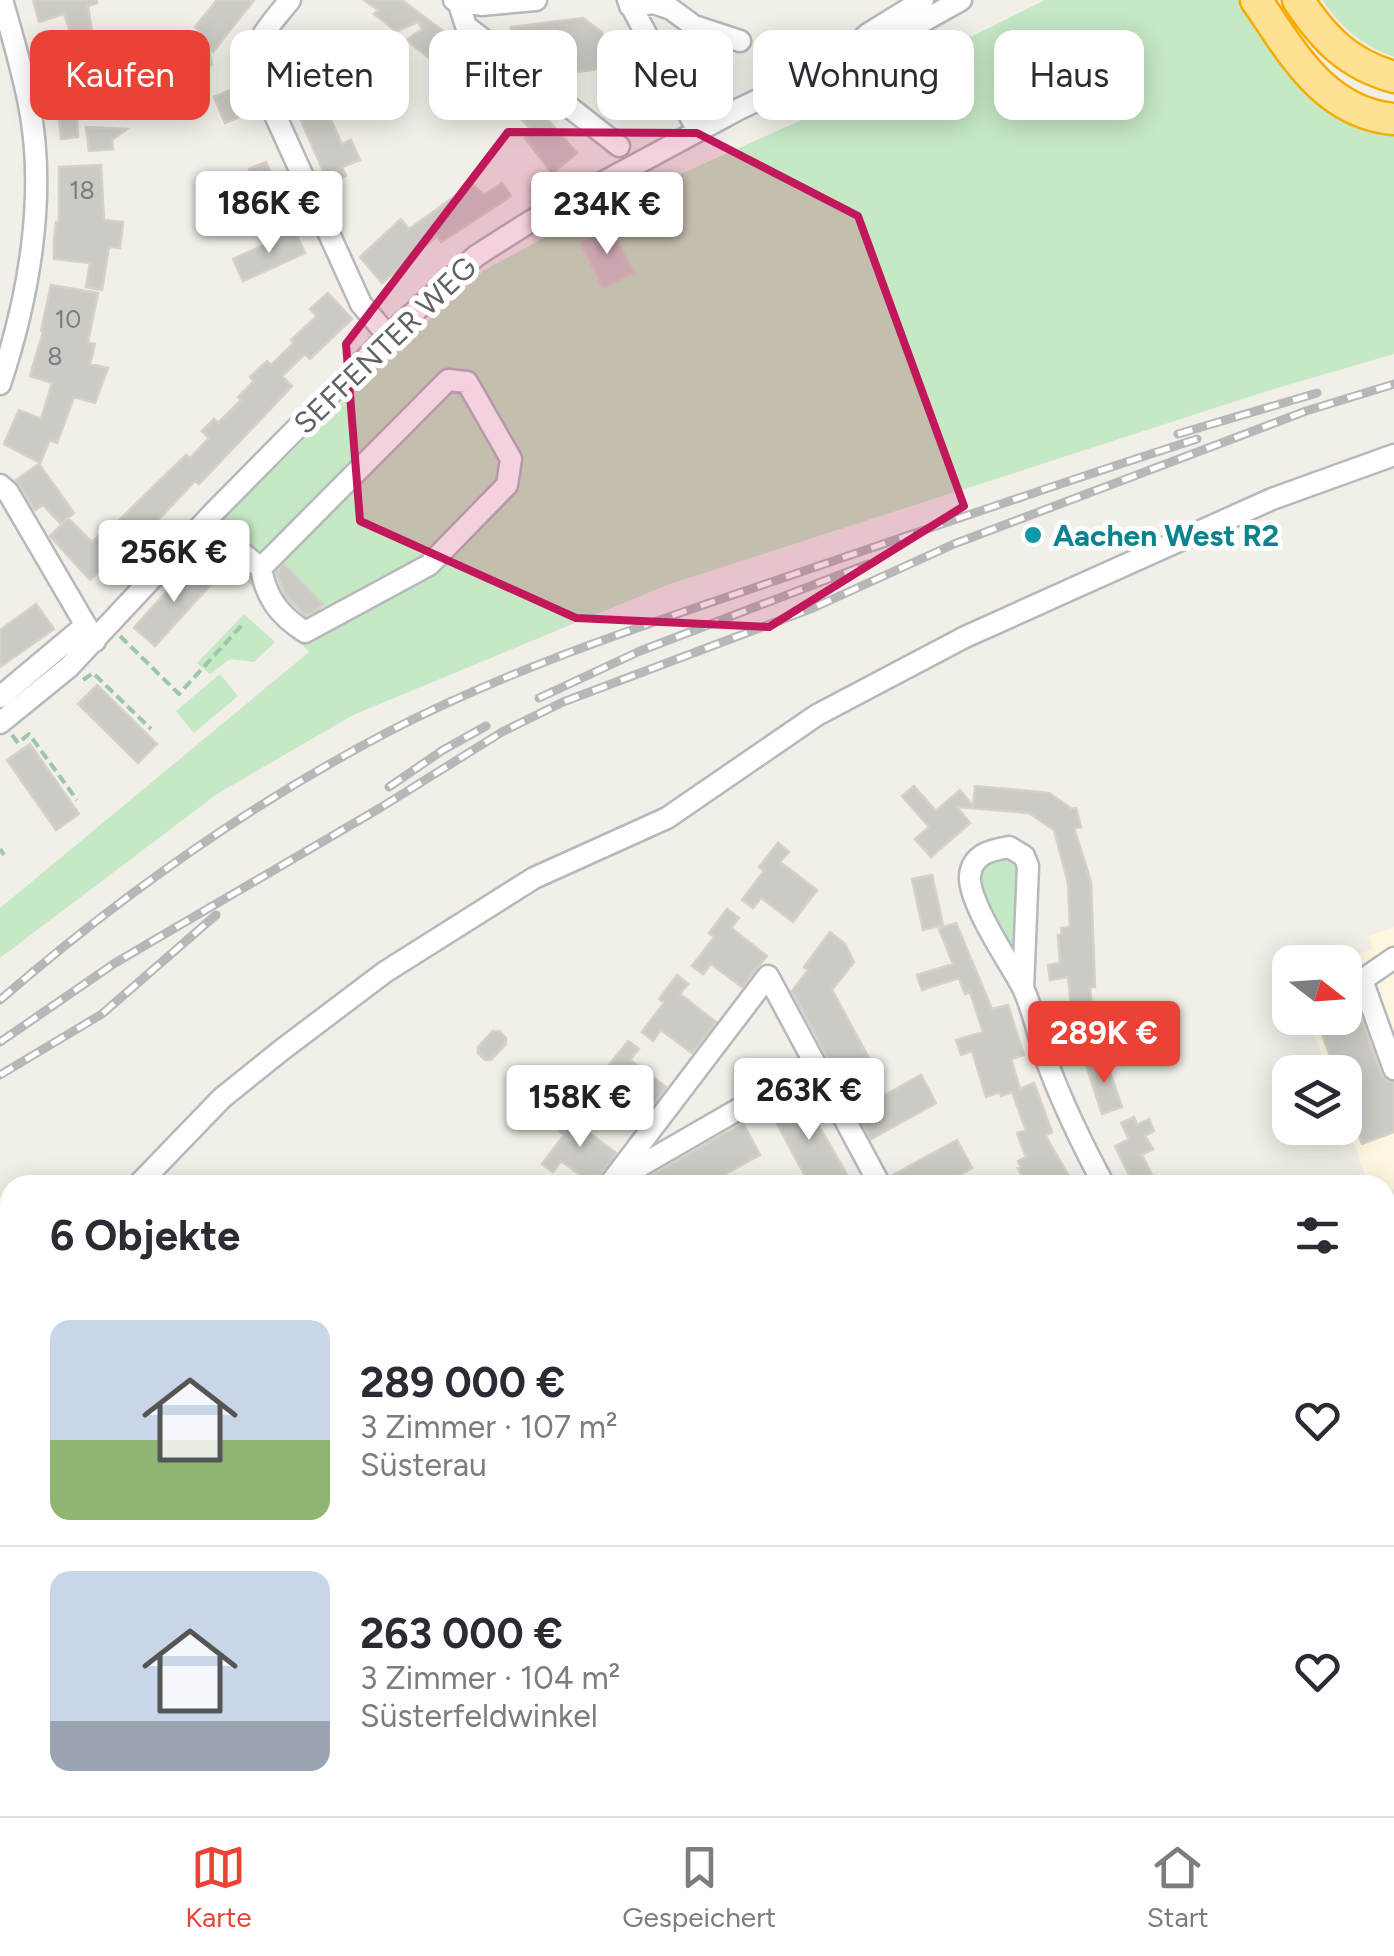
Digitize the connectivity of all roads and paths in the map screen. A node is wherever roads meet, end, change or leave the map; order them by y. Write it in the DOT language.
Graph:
graph roads {
  1 [pos="2,0"];
  2 [pos="290,0"];
  3 [pos="536,0"];
  4 [pos="923,0"];
  5 [pos="961,0"];
  6 [pos="1256,0"];
  7 [pos="1298,0"];
  8 [pos="456,1"];
  9 [pos="628,3"];
  10 [pos="874,30"];
  11 [pos="907,30"];
  12 [pos="740,42"];
  13 [pos="1394,77"];
  14 [pos="753,104"];
  15 [pos="1394,119"];
  16 [pos="698,131"];
  17 [pos="619,146"];
  18 [pos="388,336"];
  19 [pos="0,384"];
  20 [pos="1394,454"];
  21 [pos="0,486"];
  22 [pos="204,523"];
  23 [pos="261,568"];
  24 [pos="242,625"];
  25 [pos="97,630"];
  26 [pos="93,674"];
  27 [pos="0,697"];
  28 [pos="0,724"];
  29 [pos="152,729"];
  30 [pos="29,734"];
  31 [pos="77,800"];
  32 [pos="0,849"];
  33 [pos="4,856"];
  34 [pos="1394,958"];
  35 [pos="1023,988"];
  36 [pos="814,1065"];
  37 [pos="1394,1069"];
  38 [pos="148,1175"];
  39 [pos="617,1175"];
  40 [pos="625,1175"];
  41 [pos="874,1175"];
  42 [pos="1099,1175"];
  1 -- 19 [label="street"];
  2 -- 18 [label="street"];
  3 -- 8 [label="street"];
  4 -- 10 [label="street, SEFFENTER WEG"];
  5 -- 11 [label="street, SEFFENTER WEG"];
  6 -- 15 [label="highway"];
  7 -- 13 [label="highway"];
  8 -- 17 [label="street"];
  9 -- 12 [label="street"];
  9 -- 16 [label="street"];
  14 -- 16 [label="street, SEFFENTER WEG"];
  16 -- 18 [label="street, SEFFENTER WEG"];
  18 -- 22 [label="street, SEFFENTER WEG"];
  20 -- 38 [label="street"];
  21 -- 25 [label="street"];
  22 -- 23 [label="street"];
  22 -- 25 [label="street, SEFFENTER WEG"];
  23 -- 23 [label="street"];
  24 -- 25 [label="path"];
  25 -- 27 [label="street, SEFFENTER WEG"];
  25 -- 28 [label="street, SEFFENTER WEG"];
  26 -- 29 [label="path"];
  30 -- 31 [label="path"];
  32 -- 33 [label="path"];
  34 -- 37 [label="street"];
  35 -- 35 [label="street"];
  35 -- 42 [label="street"];
  36 -- 39 [label="street"];
  36 -- 40 [label="street"];
  36 -- 41 [label="street"];
}
